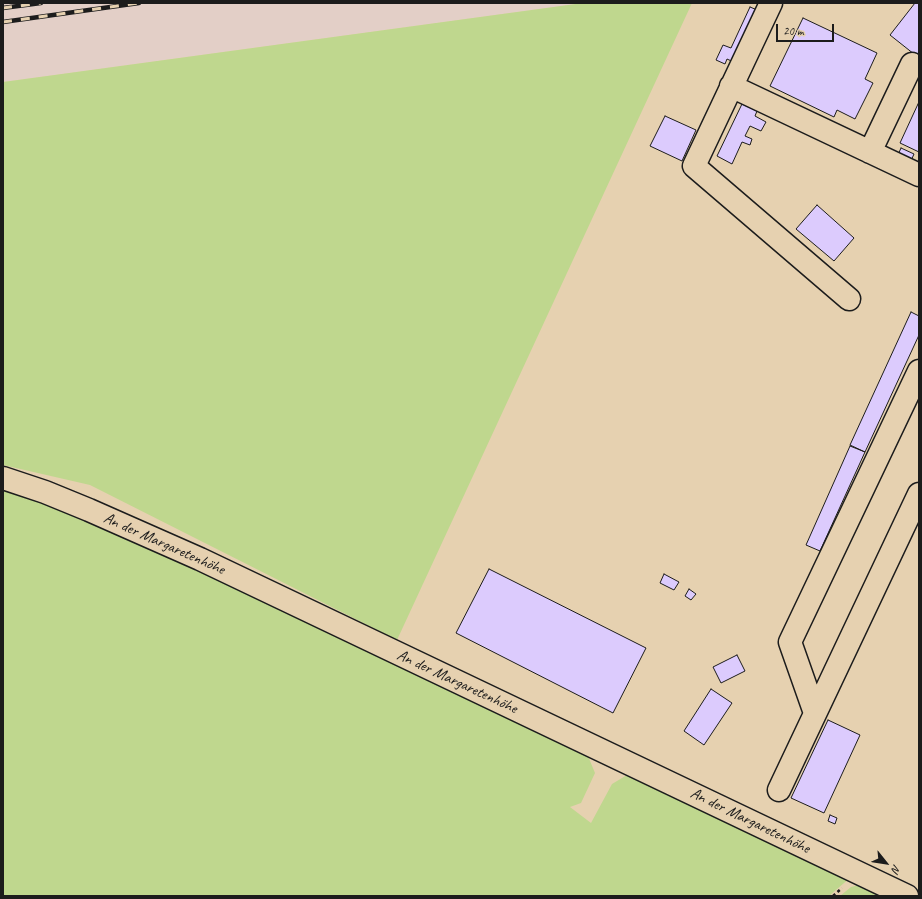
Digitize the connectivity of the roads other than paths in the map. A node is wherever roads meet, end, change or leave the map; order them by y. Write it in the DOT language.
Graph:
graph roads {
  1 [pos="771,3"];
  2 [pos="912,64"];
  3 [pos="732,86"];
  4 [pos="870,152"];
  5 [pos="919,175"];
  6 [pos="849,299"];
  7 [pos="919,371"];
  8 [pos="3,478"];
  9 [pos="919,494"];
  10 [pos="816,713"];
  11 [pos="779,790"];
  12 [pos="907,896"];
  1 -- 3 [label="street"];
  2 -- 4 [label="street"];
  3 -- 4 [label="street"];
  3 -- 6 [label="street"];
  4 -- 5 [label="street"];
  7 -- 10 [label="street"];
  8 -- 12 [label="street, An der Margaretenhöhe"];
  9 -- 10 [label="street"];
  10 -- 11 [label="street"];
}
